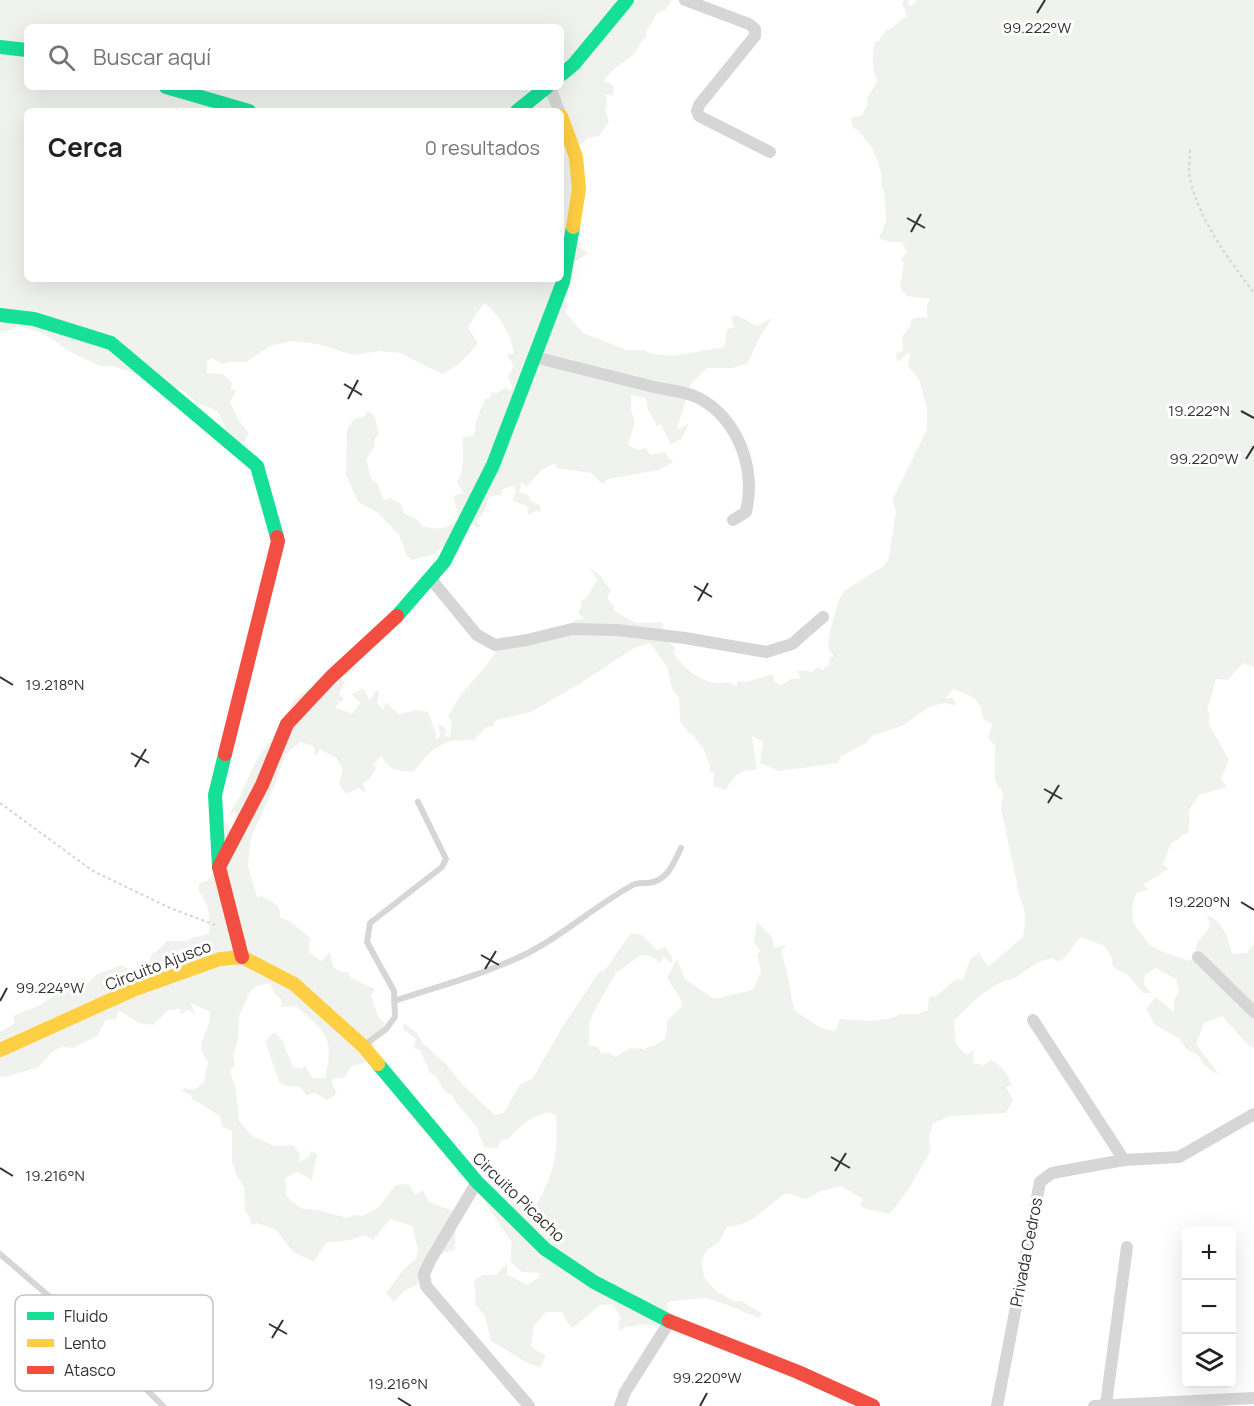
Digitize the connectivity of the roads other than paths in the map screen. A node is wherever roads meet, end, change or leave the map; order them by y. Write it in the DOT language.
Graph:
graph roads {
  1 [pos="627,0"];
  2 [pos="685,0"];
  3 [pos="0,47"];
  4 [pos="24,50"];
  5 [pos="564,72"];
  6 [pos="176,90"];
  7 [pos="545,90"];
  8 [pos="550,90"];
  9 [pos="239,108"];
  10 [pos="521,108"];
  11 [pos="558,108"];
  12 [pos="564,124"];
  13 [pos="770,152"];
  14 [pos="564,276"];
  15 [pos="563,282"];
  16 [pos="0,315"];
  17 [pos="534,357"];
  18 [pos="733,520"];
  19 [pos="430,578"];
  20 [pos="823,617"];
  21 [pos="418,802"];
  22 [pos="681,848"];
  23 [pos="219,867"];
  24 [pos="242,957"];
  25 [pos="1198,957"];
  26 [pos="394,1001"];
  27 [pos="1254,1012"];
  28 [pos="1033,1020"];
  29 [pos="363,1046"];
  30 [pos="0,1050"];
  31 [pos="1254,1113"];
  32 [pos="1124,1160"];
  33 [pos="477,1182"];
  34 [pos="1127,1247"];
  35 [pos="0,1254"];
  36 [pos="48,1295"];
  37 [pos="670,1321"];
  38 [pos="148,1391"];
  39 [pos="1254,1398"];
  40 [pos="1100,1405"];
  41 [pos="163,1406"];
  42 [pos="529,1406"];
  43 [pos="621,1406"];
  44 [pos="873,1406"];
  45 [pos="997,1406"];
  1 -- 5 [label="street"];
  2 -- 13 [label="street"];
  3 -- 4 [label="street"];
  6 -- 9 [label="street"];
  7 -- 10 [label="street"];
  8 -- 11 [label="street"];
  12 -- 14 [label="street"];
  15 -- 17 [label="street"];
  16 -- 23 [label="street"];
  17 -- 18 [label="street"];
  17 -- 19 [label="street"];
  19 -- 20 [label="street"];
  19 -- 23 [label="street"];
  21 -- 26 [label="lane"];
  22 -- 26 [label="lane"];
  23 -- 24 [label="street"];
  24 -- 29 [label="street, Circuito Picacho"];
  24 -- 30 [label="street, Circuito Ajusco"];
  25 -- 27 [label="street"];
  26 -- 29 [label="lane"];
  28 -- 32 [label="street"];
  29 -- 33 [label="street, Circuito Picacho"];
  31 -- 32 [label="street, Privada Cedros"];
  32 -- 45 [label="street, Privada Cedros"];
  33 -- 37 [label="street, Circuito Picacho"];
  33 -- 42 [label="street"];
  34 -- 40 [label="street"];
  35 -- 36 [label="lane"];
  37 -- 43 [label="street"];
  37 -- 44 [label="street, Circuito Picacho"];
  38 -- 41 [label="lane"];
  39 -- 40 [label="street"];
}
